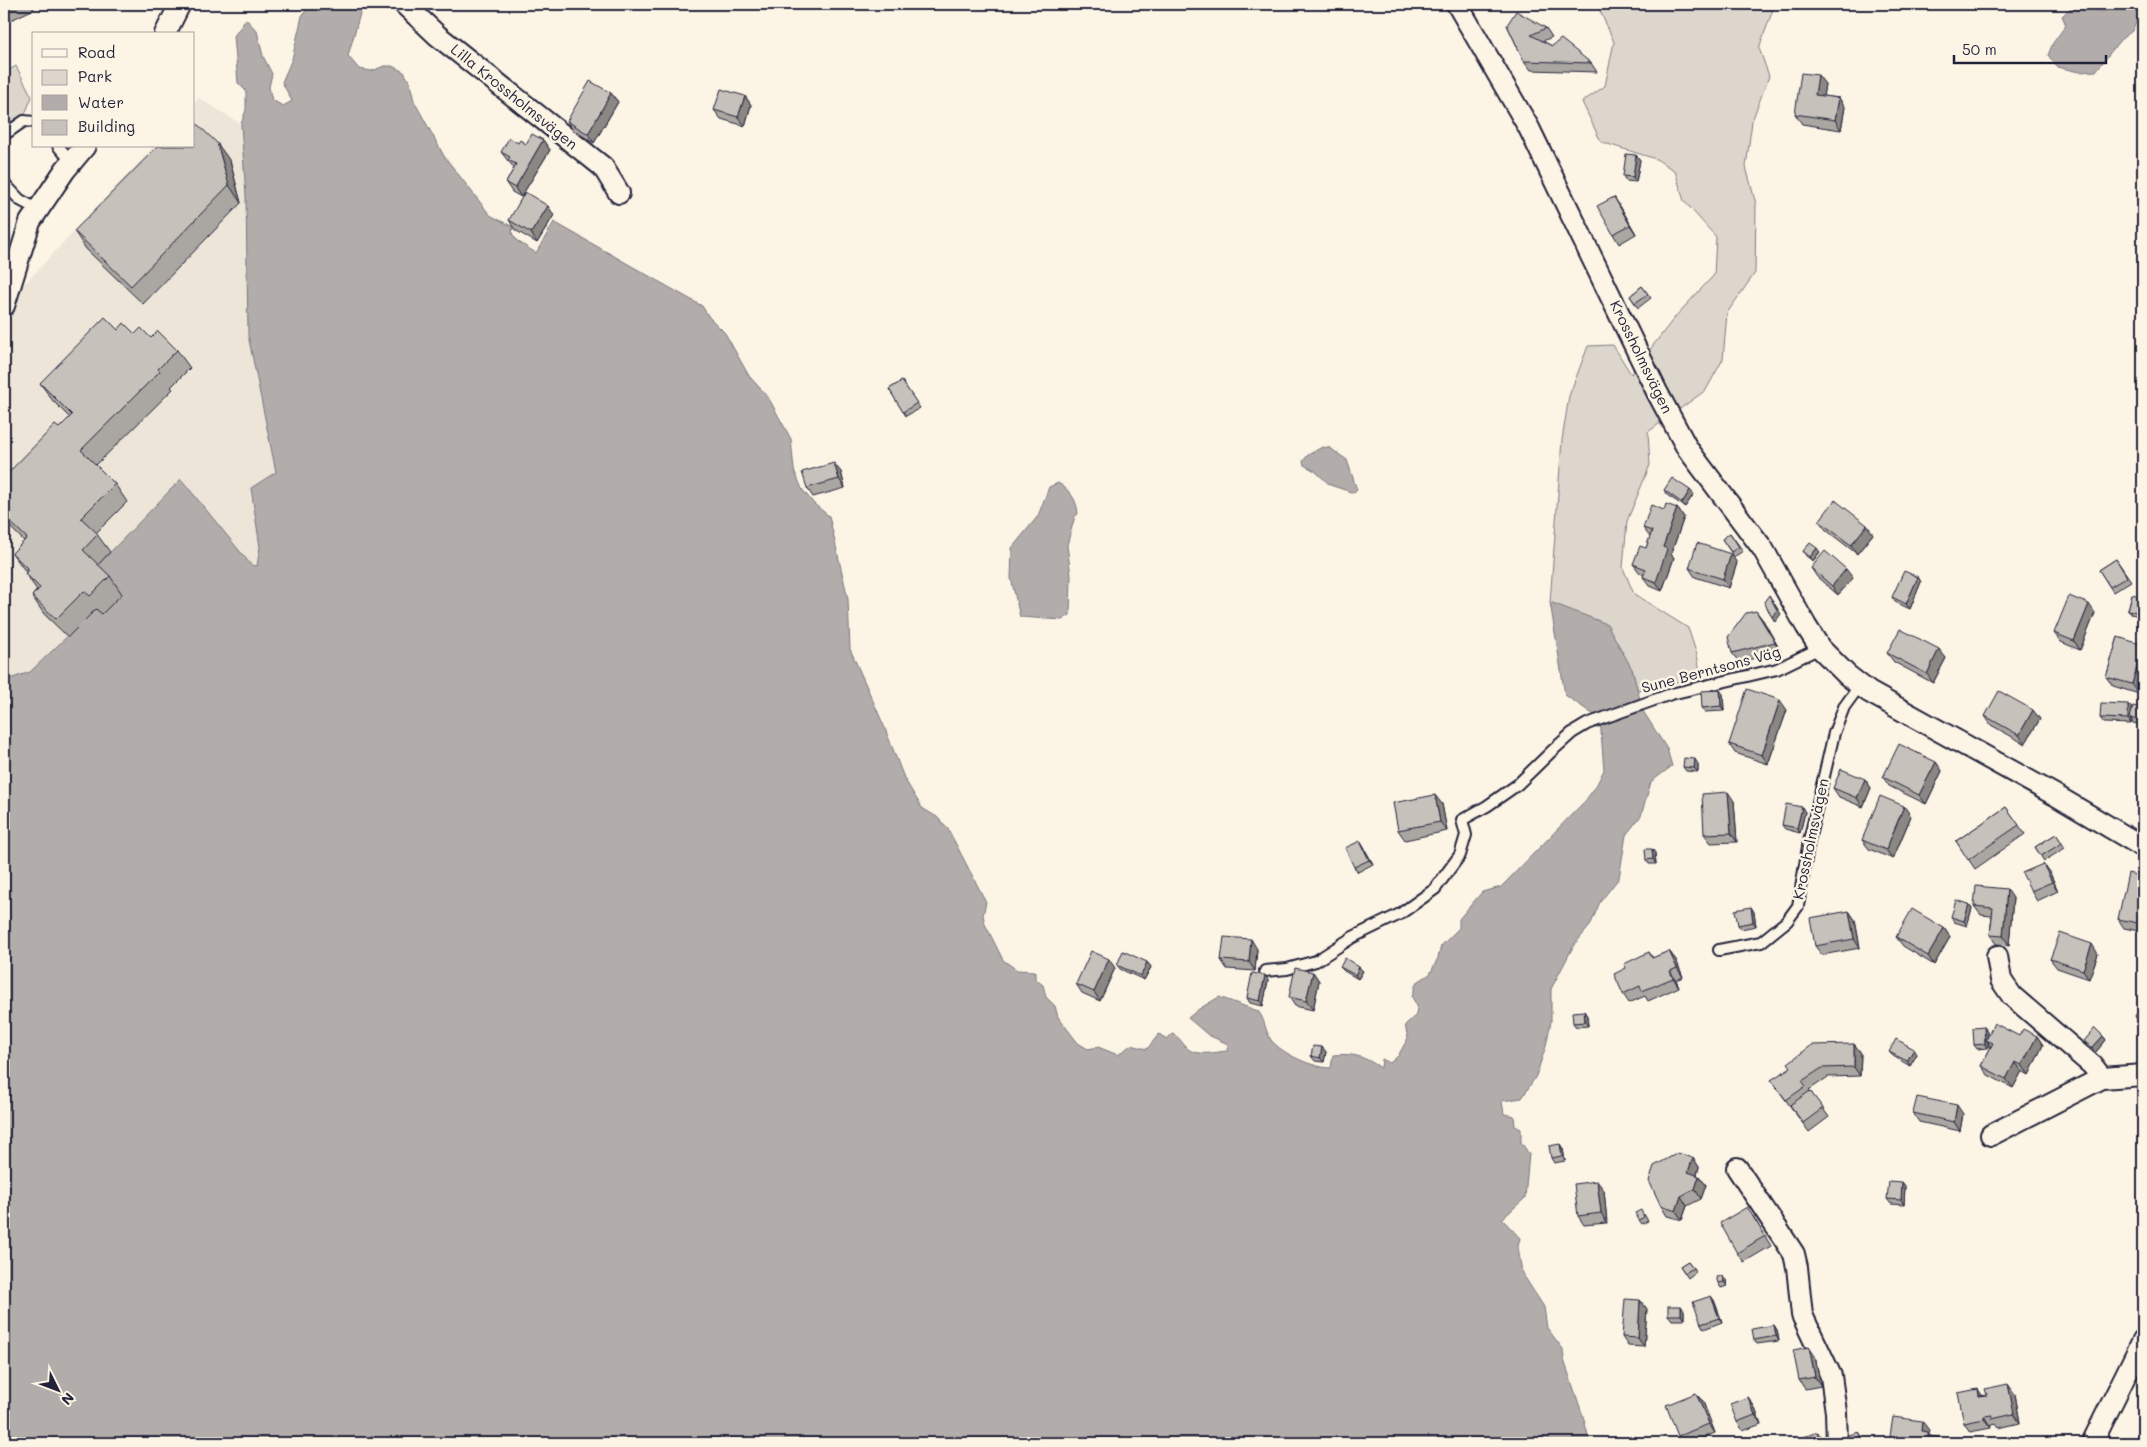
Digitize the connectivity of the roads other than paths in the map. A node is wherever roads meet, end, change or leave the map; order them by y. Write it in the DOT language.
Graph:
graph roads {
  1 [pos="180,4"];
  2 [pos="404,4"];
  3 [pos="1457,4"];
  4 [pos="166,32"];
  5 [pos="32,122"];
  6 [pos="4,135"];
  7 [pos="60,148"];
  8 [pos="84,148"];
  9 [pos="72,162"];
  10 [pos="4,183"];
  11 [pos="619,193"];
  12 [pos="37,209"];
  13 [pos="4,306"];
  14 [pos="1820,648"];
  15 [pos="1860,685"];
  16 [pos="2143,847"];
  17 [pos="1719,950"];
  18 [pos="1997,956"];
  19 [pos="1265,971"];
  20 [pos="2143,1074"];
  21 [pos="2102,1078"];
  22 [pos="1991,1135"];
  23 [pos="1737,1168"];
  24 [pos="2143,1340"];
  25 [pos="1837,1443"];
  26 [pos="2092,1443"];
  1 -- 4 [label="street"];
  2 -- 11 [label="street, Lilla Krossholmsvägen"];
  3 -- 14 [label="street, Krossholmsvägen"];
  5 -- 6 [label="lane"];
  7 -- 9 [label="lane"];
  8 -- 9 [label="street"];
  9 -- 12 [label="street"];
  10 -- 12 [label="lane"];
  12 -- 13 [label="street"];
  14 -- 15 [label="street, Krossholmsvägen"];
  14 -- 19 [label="lane, Sune Berntsons Väg"];
  15 -- 16 [label="street, Krossholmsvägen"];
  15 -- 17 [label="lane, Krossholmsvägen"];
  18 -- 21 [label="street"];
  20 -- 21 [label="street"];
  21 -- 22 [label="street"];
  23 -- 25 [label="street"];
  24 -- 26 [label="street"];
}
